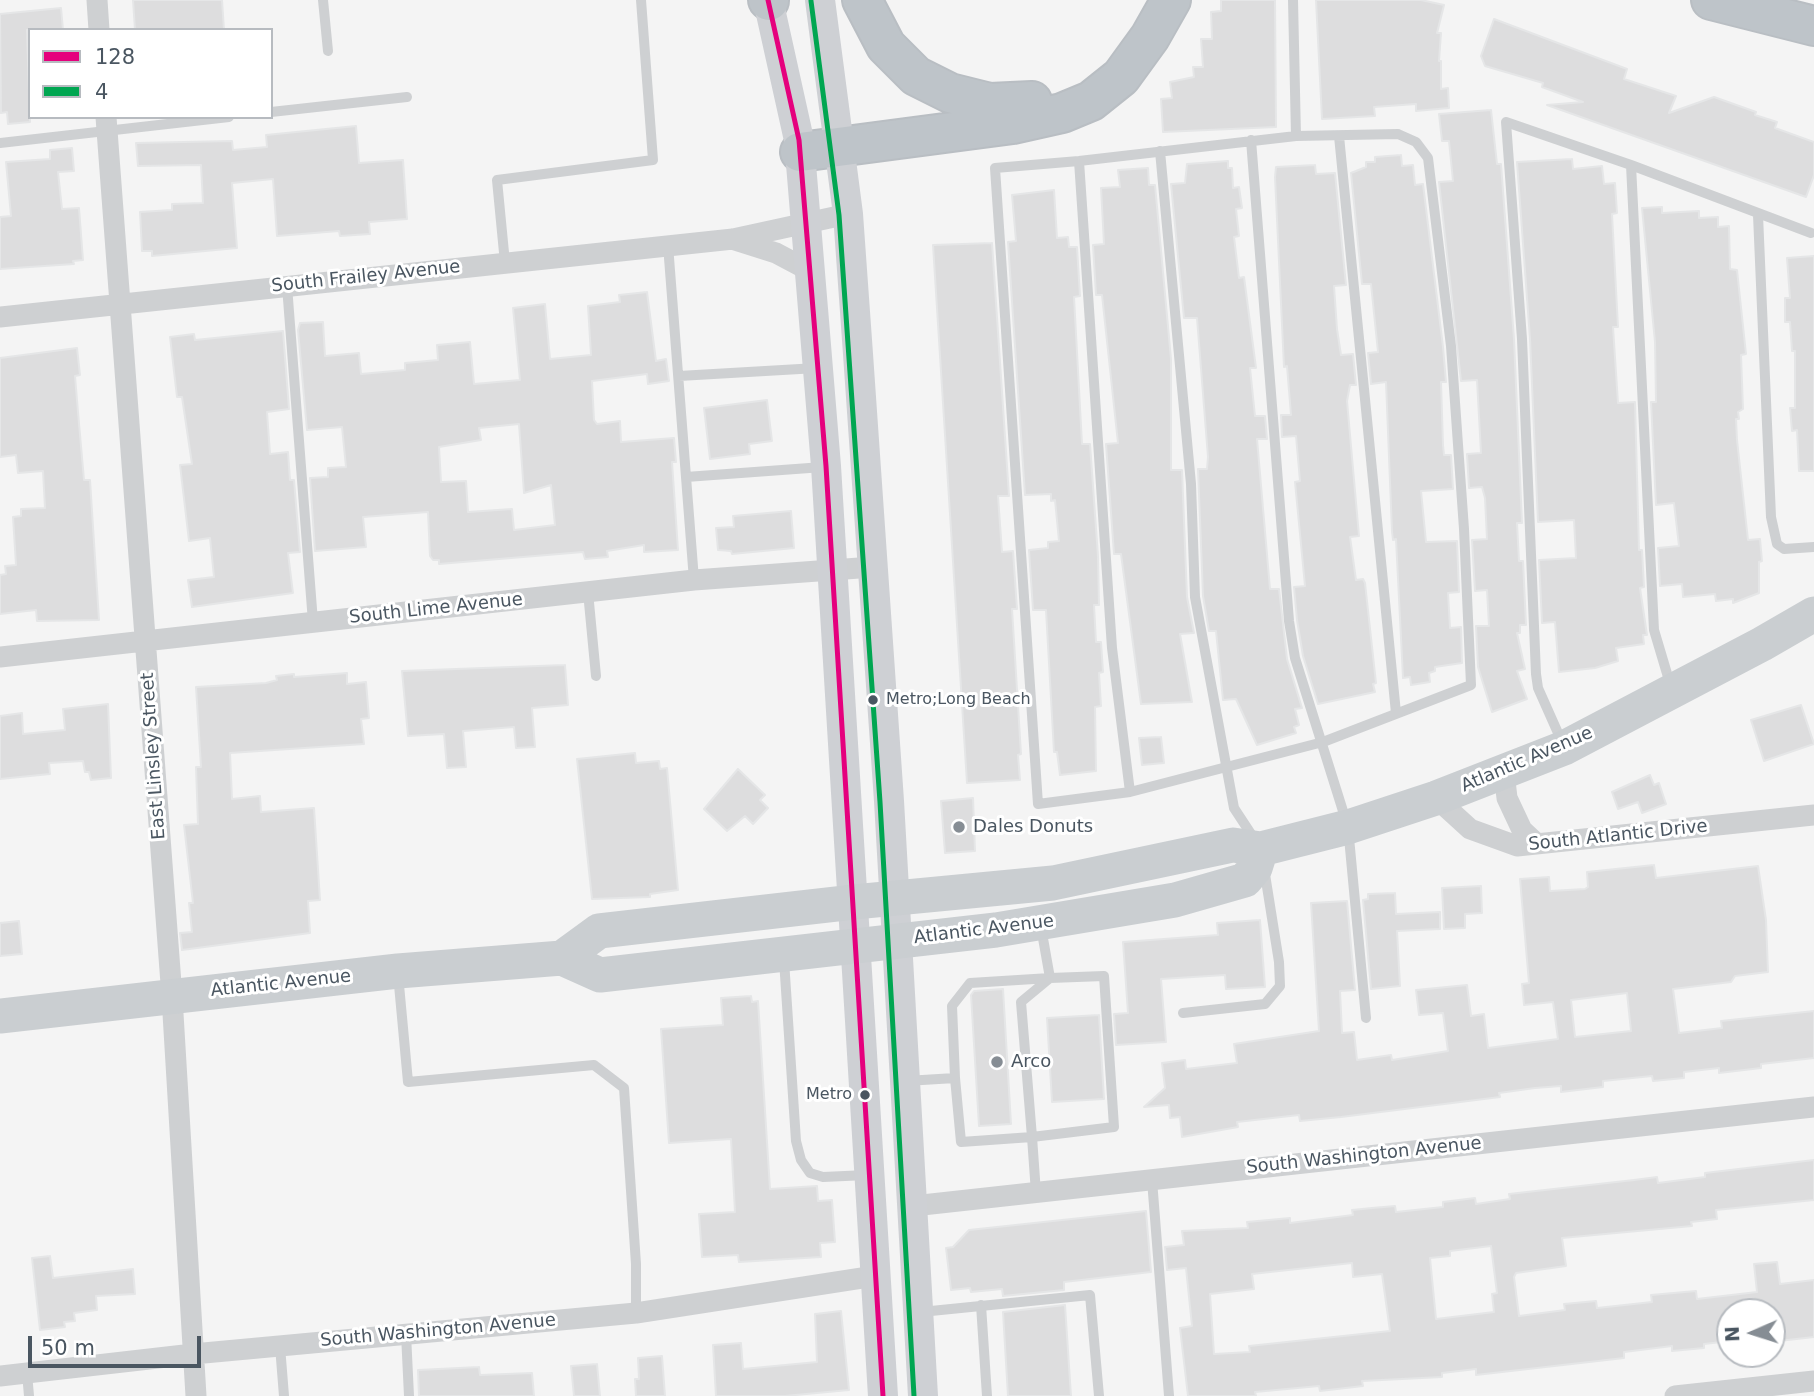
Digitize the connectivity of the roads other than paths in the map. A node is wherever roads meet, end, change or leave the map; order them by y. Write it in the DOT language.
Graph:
graph roads {
  1 [pos="97,0"];
  2 [pos="323,0"];
  3 [pos="641,0"];
  4 [pos="768,0"];
  5 [pos="820,0"];
  6 [pos="862,0"];
  7 [pos="1139,0"];
  8 [pos="1171,0"];
  9 [pos="1293,0"];
  10 [pos="1711,0"];
  11 [pos="1814,26"];
  12 [pos="99,28"];
  13 [pos="328,51"];
  14 [pos="407,97"];
  15 [pos="273,112"];
  16 [pos="194,119"];
  17 [pos="106,124"];
  18 [pos="1296,136"];
  19 [pos="1339,136"];
  20 [pos="1251,140"];
  21 [pos="0,143"];
  22 [pos="841,148"];
  23 [pos="1160,150"];
  24 [pos="800,152"];
  25 [pos="1079,161"];
  26 [pos="1631,164"];
  27 [pos="848,214"];
  28 [pos="1758,215"];
  29 [pos="806,223"];
  30 [pos="1811,233"];
  31 [pos="733,239"];
  32 [pos="668,244"];
  33 [pos="505,263"];
  34 [pos="810,271"];
  35 [pos="287,286"];
  36 [pos="120,303"];
  37 [pos="0,317"];
  38 [pos="817,368"];
  39 [pos="679,376"];
  40 [pos="826,466"];
  41 [pos="687,477"];
  42 [pos="1814,547"];
  43 [pos="873,567"];
  44 [pos="833,571"];
  45 [pos="694,580"];
  46 [pos="588,592"];
  47 [pos="1814,614"];
  48 [pos="313,622"];
  49 [pos="145,641"];
  50 [pos="0,657"];
  51 [pos="596,676"];
  52 [pos="1672,692"];
  53 [pos="1396,713"];
  54 [pos="1323,742"];
  55 [pos="1564,748"];
  56 [pos="1226,768"];
  57 [pos="1504,772"];
  58 [pos="1130,792"];
  59 [pos="1436,798"];
  60 [pos="1814,815"];
  61 [pos="1348,827"];
  62 [pos="1537,844"];
  63 [pos="1261,849"];
  64 [pos="894,898"];
  65 [pos="854,902"];
  66 [pos="1041,924"];
  67 [pos="896,941"];
  68 [pos="857,945"];
  69 [pos="783,953"];
  70 [pos="562,958"];
  71 [pos="398,971"];
  72 [pos="1050,978"];
  73 [pos="172,997"];
  74 [pos="1183,1013"];
  75 [pos="0,1016"];
  76 [pos="1366,1018"];
  77 [pos="955,1078"];
  78 [pos="905,1082"];
  79 [pos="1814,1107"];
  80 [pos="1032,1137"];
  81 [pos="870,1175"];
  82 [pos="1152,1180"];
  83 [pos="1036,1193"];
  84 [pos="913,1206"];
  85 [pos="875,1276"];
  86 [pos="981,1305"];
  87 [pos="918,1312"];
  88 [pos="636,1313"];
  89 [pos="406,1335"];
  90 [pos="280,1346"];
  91 [pos="193,1354"];
  92 [pos="27,1373"];
  93 [pos="0,1376"];
  94 [pos="1814,1381"];
  95 [pos="29,1396"];
  96 [pos="196,1396"];
  97 [pos="284,1396"];
  98 [pos="409,1396"];
  99 [pos="883,1396"];
  100 [pos="923,1396"];
  101 [pos="987,1396"];
  102 [pos="1099,1396"];
  103 [pos="1169,1396"];
  104 [pos="1675,1396"];
  1 -- 12 [label="street"];
  2 -- 13 [label="lane"];
  3 -- 33 [label="lane"];
  4 -- 24 [label="main road"];
  5 -- 22 [label="main road"];
  6 -- 7 [label="highway"];
  8 -- 22 [label="highway"];
  9 -- 18 [label="lane"];
  10 -- 11 [label="highway"];
  14 -- 15 [label="lane"];
  16 -- 17 [label="lane"];
  17 -- 21 [label="lane"];
  17 -- 36 [label="street, East Linsley Street"];
  18 -- 19 [label="lane"];
  18 -- 20 [label="lane"];
  19 -- 53 [label="lane"];
  19 -- 53 [label="lane"];
  20 -- 23 [label="lane"];
  20 -- 54 [label="lane"];
  22 -- 24 [label="highway"];
  22 -- 27 [label="main road"];
  23 -- 25 [label="lane"];
  23 -- 56 [label="lane"];
  24 -- 29 [label="main road"];
  25 -- 58 [label="lane"];
  25 -- 58 [label="lane"];
  26 -- 28 [label="lane"];
  26 -- 52 [label="lane"];
  26 -- 55 [label="lane"];
  27 -- 29 [label="street, South Frailey Avenue"];
  27 -- 43 [label="main road"];
  28 -- 30 [label="lane"];
  28 -- 42 [label="lane"];
  29 -- 31 [label="street, South Frailey Avenue"];
  29 -- 34 [label="main road"];
  31 -- 32 [label="street, South Frailey Avenue"];
  31 -- 34 [label="street, South Frailey Avenue"];
  32 -- 33 [label="street, South Frailey Avenue"];
  32 -- 39 [label="lane"];
  33 -- 35 [label="street, South Frailey Avenue"];
  34 -- 38 [label="main road"];
  35 -- 36 [label="street, South Frailey Avenue"];
  35 -- 48 [label="lane"];
  36 -- 37 [label="street, South Frailey Avenue"];
  36 -- 49 [label="street, East Linsley Street"];
  38 -- 39 [label="lane"];
  38 -- 40 [label="main road"];
  39 -- 41 [label="lane"];
  40 -- 41 [label="lane"];
  40 -- 44 [label="main road"];
  41 -- 45 [label="lane"];
  43 -- 44 [label="street, South Lime Avenue"];
  43 -- 64 [label="main road"];
  44 -- 45 [label="street, South Lime Avenue"];
  44 -- 65 [label="main road"];
  45 -- 46 [label="street, South Lime Avenue"];
  46 -- 48 [label="street, South Lime Avenue"];
  46 -- 51 [label="lane"];
  47 -- 52 [label="main road, Atlantic Avenue"];
  48 -- 49 [label="street, South Lime Avenue"];
  49 -- 50 [label="street, South Lime Avenue"];
  49 -- 73 [label="street, East Linsley Street"];
  52 -- 55 [label="main road, Atlantic Avenue"];
  53 -- 54 [label="lane"];
  54 -- 56 [label="lane"];
  54 -- 61 [label="lane"];
  55 -- 57 [label="main road, Atlantic Avenue"];
  56 -- 58 [label="lane"];
  56 -- 63 [label="lane"];
  57 -- 59 [label="main road, Atlantic Avenue"];
  57 -- 62 [label="street"];
  59 -- 61 [label="main road, Atlantic Avenue"];
  59 -- 62 [label="street, South Atlantic Drive"];
  60 -- 62 [label="street, South Atlantic Drive"];
  61 -- 63 [label="main road, Atlantic Avenue"];
  61 -- 76 [label="lane"];
  63 -- 64 [label="main road, Atlantic Avenue"];
  63 -- 66 [label="main road, Atlantic Avenue"];
  63 -- 74 [label="lane"];
  64 -- 65 [label="main road, Atlantic Avenue"];
  64 -- 67 [label="main road"];
  65 -- 68 [label="main road"];
  65 -- 70 [label="main road, Atlantic Avenue"];
  66 -- 67 [label="main road, Atlantic Avenue"];
  66 -- 72 [label="lane"];
  67 -- 68 [label="main road, Atlantic Avenue"];
  67 -- 78 [label="main road"];
  68 -- 69 [label="main road, Atlantic Avenue"];
  68 -- 81 [label="main road"];
  69 -- 70 [label="main road, Atlantic Avenue"];
  69 -- 81 [label="lane"];
  70 -- 71 [label="main road, Atlantic Avenue"];
  71 -- 73 [label="main road, Atlantic Avenue"];
  71 -- 88 [label="lane"];
  72 -- 77 [label="lane"];
  72 -- 80 [label="lane"];
  72 -- 80 [label="lane"];
  73 -- 75 [label="main road, Atlantic Avenue"];
  73 -- 91 [label="street, East Linsley Street"];
  77 -- 78 [label="lane"];
  77 -- 80 [label="lane"];
  78 -- 84 [label="main road"];
  79 -- 82 [label="street, South Washington Avenue"];
  80 -- 83 [label="lane"];
  81 -- 85 [label="main road"];
  82 -- 83 [label="street, South Washington Avenue"];
  82 -- 103 [label="lane"];
  83 -- 84 [label="street, South Washington Avenue"];
  84 -- 87 [label="main road"];
  85 -- 88 [label="street, South Washington Avenue"];
  85 -- 99 [label="main road"];
  86 -- 87 [label="lane"];
  86 -- 101 [label="lane"];
  86 -- 102 [label="lane"];
  87 -- 100 [label="main road"];
  88 -- 89 [label="street, South Washington Avenue"];
  89 -- 90 [label="street, South Washington Avenue"];
  89 -- 98 [label="lane"];
  90 -- 91 [label="street, South Washington Avenue"];
  90 -- 97 [label="lane"];
  91 -- 92 [label="street, South Washington Avenue"];
  91 -- 96 [label="street, East Linsley Street"];
  92 -- 93 [label="street, South Washington Avenue"];
  92 -- 95 [label="lane"];
  94 -- 104 [label="street"];
}
